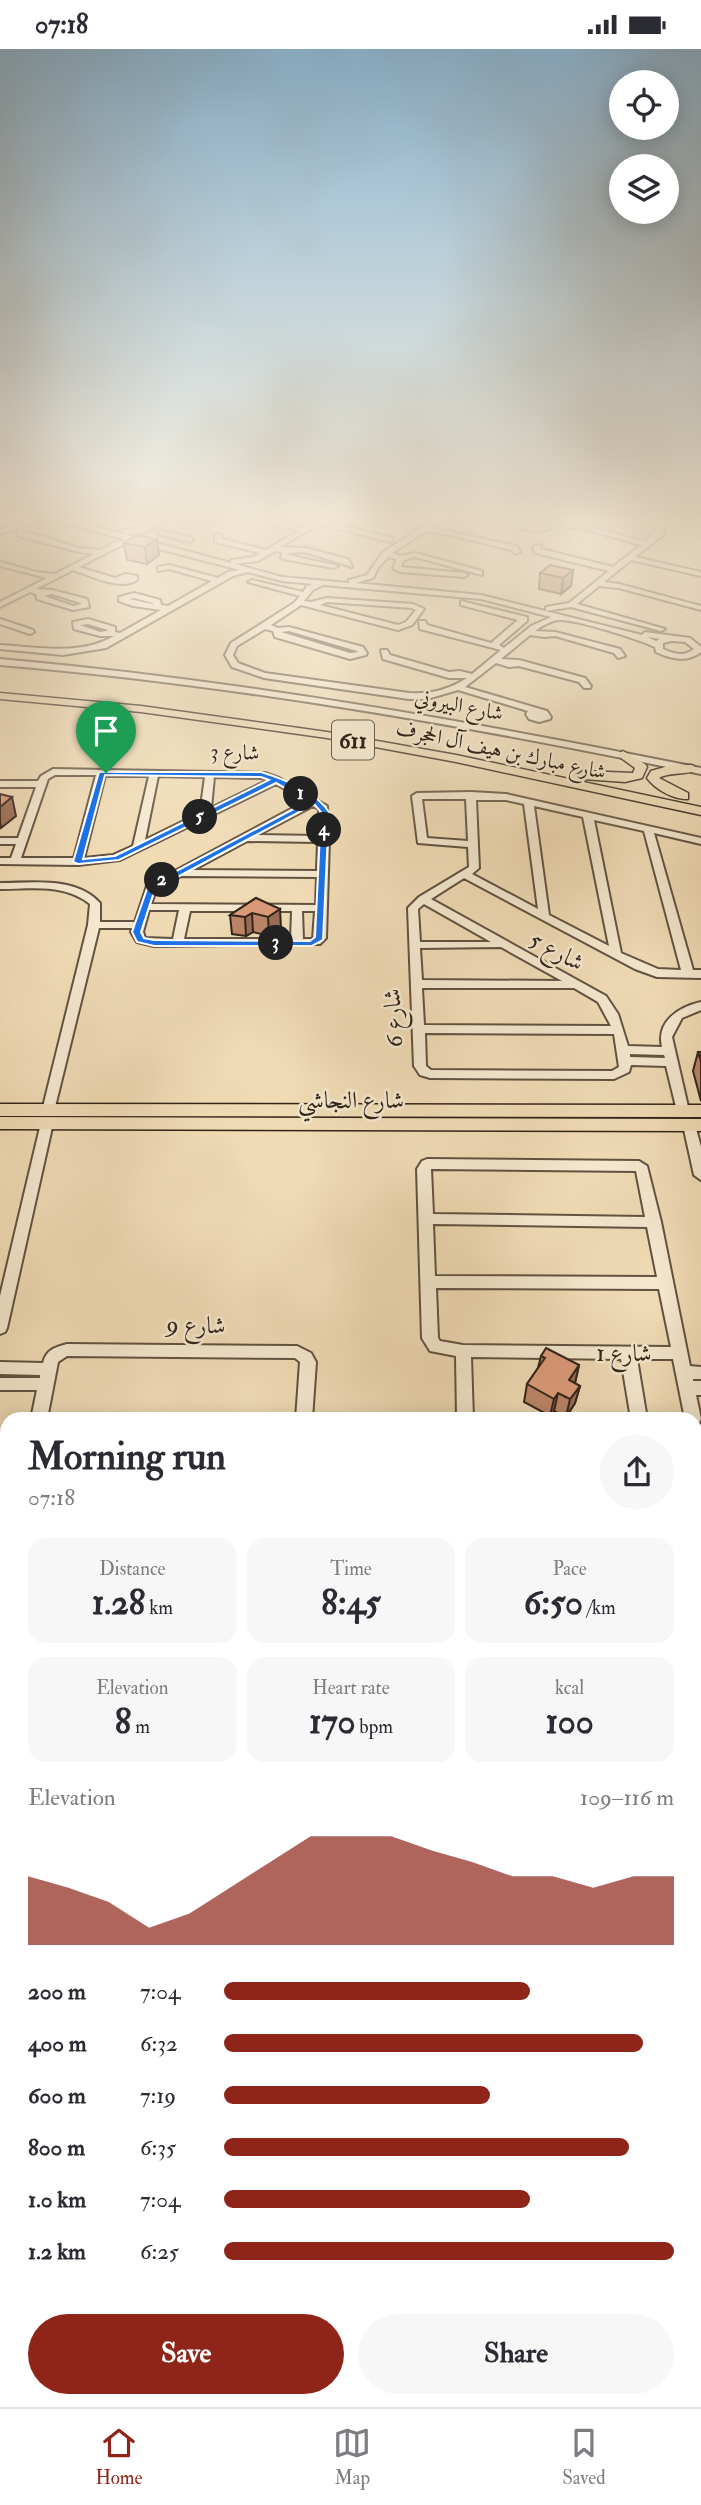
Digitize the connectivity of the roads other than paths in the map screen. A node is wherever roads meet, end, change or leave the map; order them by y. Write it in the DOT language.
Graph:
graph roads {
  1 [pos="14,626"];
  2 [pos="142,626"];
  3 [pos="265,626"];
  4 [pos="427,626"];
  5 [pos="451,626"];
  6 [pos="516,626"];
  7 [pos="536,626"];
  8 [pos="596,626"];
  9 [pos="628,626"];
  10 [pos="642,626"];
  11 [pos="277,630"];
  12 [pos="30,632"];
  13 [pos="529,632"];
  14 [pos="111,633"];
  15 [pos="544,635"];
  16 [pos="672,635"];
  17 [pos="123,637"];
  18 [pos="501,639"];
  19 [pos="657,645"];
  20 [pos="493,646"];
  21 [pos="699,646"];
  22 [pos="0,647"];
  23 [pos="505,649"];
  24 [pos="6,658"];
  25 [pos="494,660"];
  26 [pos="509,664"];
  27 [pos="460,674"];
  28 [pos="473,677"];
  29 [pos="0,686"];
  30 [pos="459,688"];
  31 [pos="0,696"];
  32 [pos="535,710"];
  33 [pos="305,721"];
  34 [pos="245,723"];
  35 [pos="497,727"];
  36 [pos="427,743"];
  37 [pos="413,751"];
  38 [pos="623,755"];
  39 [pos="698,768"];
  40 [pos="101,773"];
  41 [pos="154,773"];
  42 [pos="210,774"];
  43 [pos="583,775"];
  44 [pos="276,779"];
  45 [pos="0,784"];
  46 [pos="42,784"];
  47 [pos="471,795"];
  48 [pos="684,796"];
  49 [pos="701,799"];
  50 [pos="314,801"];
  51 [pos="529,803"];
  52 [pos="701,811"];
  53 [pos="205,814"];
  54 [pos="588,816"];
  55 [pos="648,829"];
  56 [pos="242,838"];
  57 [pos="324,839"];
  58 [pos="0,841"];
  59 [pos="22,841"];
  60 [pos="701,841"];
  61 [pos="474,844"];
  62 [pos="138,848"];
  63 [pos="0,861"];
  64 [pos="15,861"];
  65 [pos="78,862"];
  66 [pos="174,873"];
  67 [pos="322,874"];
  68 [pos="467,875"];
  69 [pos="0,886"];
  70 [pos="423,899"];
  71 [pos="144,907"];
  72 [pos="185,907"];
  73 [pos="297,908"];
  74 [pos="321,908"];
  75 [pos="544,915"];
  76 [pos="138,928"];
  77 [pos="93,929"];
  78 [pos="178,943"];
  79 [pos="297,943"];
  80 [pos="414,945"];
  81 [pos="500,945"];
  82 [pos="616,954"];
  83 [pos="688,974"];
  84 [pos="701,974"];
  85 [pos="416,984"];
  86 [pos="574,985"];
  87 [pos="701,1006"];
  88 [pos="418,1029"];
  89 [pos="617,1030"];
  90 [pos="670,1056"];
  91 [pos="623,1061"];
  92 [pos="0,1110"];
  93 [pos="701,1111"];
  94 [pos="47,1117"];
  95 [pos="691,1120"];
  96 [pos="0,1123"];
  97 [pos="701,1175"];
  98 [pos="425,1219"];
  99 [pos="654,1222"];
  100 [pos="428,1282"];
  101 [pos="666,1283"];
  102 [pos="0,1328"];
  103 [pos="463,1351"];
  104 [pos="628,1353"];
  105 [pos="679,1353"];
  106 [pos="0,1368"];
  107 [pos="701,1373"];
  108 [pos="46,1377"];
  109 [pos="690,1383"];
  110 [pos="0,1384"];
  111 [pos="40,1412"];
  112 [pos="304,1412"];
  113 [pos="466,1412"];
  114 [pos="638,1412"];
  115 [pos="692,1412"];
  1 -- 12 [label="street"];
  2 -- 17 [label="street"];
  3 -- 11 [label="street"];
  3 -- 30 [label="street"];
  4 -- 20 [label="street"];
  5 -- 18 [label="street"];
  6 -- 18 [label="street"];
  7 -- 13 [label="street"];
  8 -- 19 [label="street"];
  9 -- 16 [label="street"];
  10 -- 16 [label="street"];
  11 -- 11 [label="street"];
  13 -- 15 [label="street"];
  13 -- 23 [label="street"];
  14 -- 17 [label="street"];
  15 -- 15 [label="street"];
  16 -- 19 [label="street"];
  16 -- 21 [label="street"];
  17 -- 24 [label="street"];
  18 -- 20 [label="street"];
  19 -- 21 [label="street"];
  20 -- 23 [label="street"];
  22 -- 24 [label="street"];
  23 -- 25 [label="street"];
  24 -- 35 [label="street, شارع البيروني"];
  25 -- 26 [label="street"];
  25 -- 28 [label="street"];
  26 -- 26 [label="street"];
  27 -- 27 [label="street"];
  27 -- 28 [label="street"];
  28 -- 30 [label="street"];
  29 -- 33 [label="main road, شارع مبارك بن هيف آل الحجرف / 611"];
  30 -- 32 [label="street"];
  31 -- 34 [label="main road, شارع مبارك بن هيف آل الحجرف / 611"];
  33 -- 34 [label="main road"];
  33 -- 36 [label="main road, شارع مبارك بن هيف آل الحجرف / 611"];
  34 -- 37 [label="main road, شارع مبارك بن هيف آل الحجرف / 611"];
  35 -- 38 [label="street, شارع البيروني"];
  35 -- 39 [label="street, شارع البيروني"];
  36 -- 37 [label="main road"];
  36 -- 43 [label="main road, شارع مبارك بن هيف آل الحجرف / 611"];
  37 -- 52 [label="main road, شارع مبارك بن هيف آل الحجرف / 611"];
  38 -- 39 [label="street, شارع البيروني"];
  38 -- 43 [label="main road"];
  39 -- 48 [label="main road"];
  40 -- 41 [label="street, شارع 3"];
  40 -- 46 [label="street, شارع 3"];
  40 -- 65 [label="street"];
  41 -- 42 [label="street, شارع 3"];
  41 -- 62 [label="street"];
  42 -- 44 [label="street, شارع 3"];
  42 -- 53 [label="street"];
  43 -- 48 [label="main road, شارع مبارك بن هيف آل الحجرف / 611"];
  44 -- 50 [label="street"];
  44 -- 53 [label="street, شارع 3"];
  45 -- 46 [label="street"];
  46 -- 59 [label="street"];
  47 -- 51 [label="street"];
  47 -- 61 [label="street"];
  47 -- 61 [label="street"];
  48 -- 49 [label="main road, شارع مبارك بن هيف آل الحجرف / 611"];
  50 -- 56 [label="street"];
  50 -- 57 [label="street"];
  51 -- 54 [label="street"];
  51 -- 75 [label="street"];
  53 -- 62 [label="street, شارع 3"];
  54 -- 55 [label="street"];
  54 -- 82 [label="street"];
  55 -- 60 [label="street"];
  55 -- 83 [label="street"];
  56 -- 57 [label="street"];
  56 -- 66 [label="street"];
  57 -- 67 [label="street"];
  58 -- 59 [label="street"];
  59 -- 64 [label="street"];
  61 -- 68 [label="street"];
  62 -- 65 [label="street, شارع 3"];
  63 -- 64 [label="street, شارع 3"];
  64 -- 65 [label="street, شارع 3"];
  66 -- 67 [label="street"];
  66 -- 71 [label="street"];
  67 -- 74 [label="street"];
  68 -- 70 [label="street"];
  68 -- 75 [label="street"];
  69 -- 77 [label="street"];
  70 -- 80 [label="street, شارع 6"];
  70 -- 81 [label="street, شارع 5"];
  71 -- 72 [label="street"];
  71 -- 76 [label="street"];
  72 -- 73 [label="street"];
  72 -- 78 [label="street"];
  73 -- 74 [label="street"];
  73 -- 79 [label="street"];
  74 -- 79 [label="street"];
  75 -- 82 [label="street"];
  76 -- 77 [label="street"];
  76 -- 78 [label="street"];
  77 -- 94 [label="street"];
  78 -- 79 [label="street"];
  80 -- 81 [label="street"];
  80 -- 85 [label="street, شارع 6"];
  81 -- 86 [label="street, شارع 5"];
  82 -- 83 [label="street"];
  83 -- 84 [label="street"];
  85 -- 86 [label="street"];
  85 -- 88 [label="street, شارع 6"];
  86 -- 89 [label="street, شارع 5"];
  87 -- 90 [label="street"];
  88 -- 89 [label="street"];
  88 -- 91 [label="street, شارع 6"];
  89 -- 91 [label="street, شارع 5"];
  90 -- 91 [label="street, شارع 6"];
  90 -- 95 [label="street"];
  92 -- 94 [label="main road, شارع النجاشي"];
  93 -- 95 [label="main road, شارع النجاشي"];
  94 -- 95 [label="main road, شارع النجاشي"];
  94 -- 96 [label="main road, شارع النجاشي"];
  94 -- 102 [label="street"];
  95 -- 97 [label="street"];
  98 -- 99 [label="street"];
  98 -- 99 [label="street, شارع 1"];
  98 -- 100 [label="street, شارع 1"];
  99 -- 101 [label="street, شارع 1"];
  100 -- 101 [label="street"];
  100 -- 103 [label="street, شارع 1"];
  101 -- 105 [label="street, شارع 1"];
  103 -- 104 [label="street, شارع 1"];
  103 -- 113 [label="street"];
  104 -- 105 [label="street, شارع 1"];
  104 -- 114 [label="street"];
  105 -- 109 [label="street"];
  106 -- 108 [label="street"];
  107 -- 109 [label="street"];
  108 -- 110 [label="street"];
  108 -- 111 [label="street"];
  108 -- 112 [label="street, شارع 9"];
  109 -- 115 [label="street"];
}
